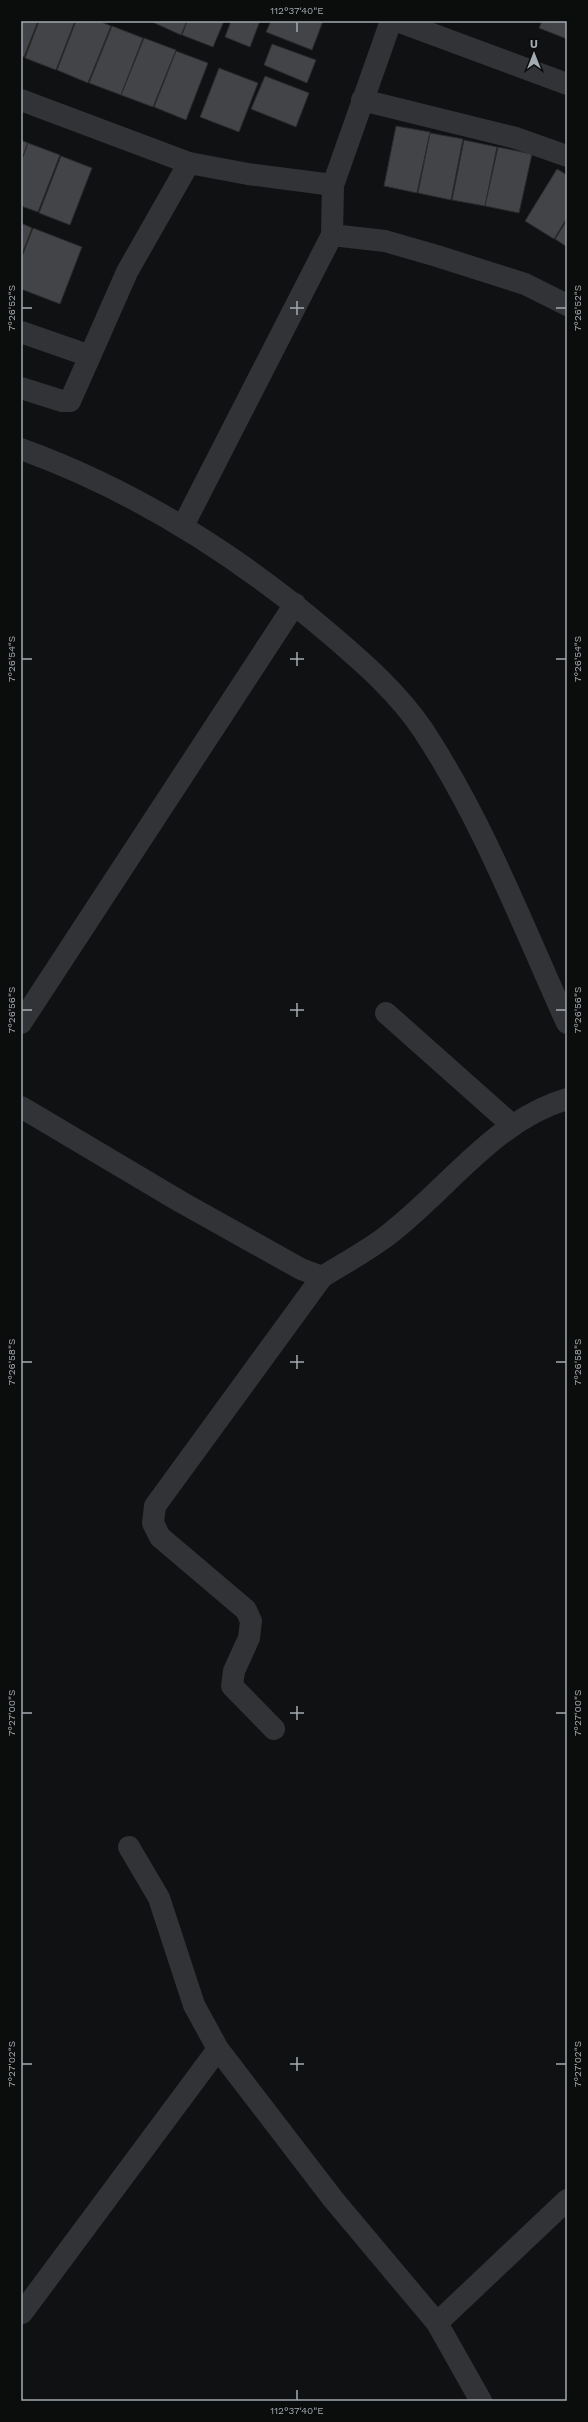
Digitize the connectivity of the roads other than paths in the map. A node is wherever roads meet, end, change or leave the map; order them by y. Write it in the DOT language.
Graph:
graph roads {
  1 [pos="391,21"];
  2 [pos="397,21"];
  3 [pos="567,84"];
  4 [pos="21,100"];
  5 [pos="362,100"];
  6 [pos="567,156"];
  7 [pos="189,163"];
  8 [pos="332,198"];
  9 [pos="332,235"];
  10 [pos="567,305"];
  11 [pos="21,332"];
  12 [pos="90,356"];
  13 [pos="21,388"];
  14 [pos="21,449"];
  15 [pos="183,526"];
  16 [pos="295,604"];
  17 [pos="386,1013"];
  18 [pos="21,1023"];
  19 [pos="567,1023"];
  20 [pos="567,1099"];
  21 [pos="21,1107"];
  22 [pos="512,1125"];
  23 [pos="322,1277"];
  24 [pos="274,1729"];
  25 [pos="129,1847"];
  26 [pos="218,2049"];
  27 [pos="567,2200"];
  28 [pos="22,2313"];
  29 [pos="438,2323"];
  30 [pos="481,2401"];
  1 -- 5 [label="street"];
  2 -- 3 [label="street"];
  4 -- 7 [label="street"];
  5 -- 6 [label="street"];
  5 -- 8 [label="street"];
  7 -- 8 [label="street"];
  7 -- 12 [label="street"];
  8 -- 9 [label="street"];
  9 -- 10 [label="street"];
  9 -- 15 [label="street"];
  11 -- 12 [label="street"];
  12 -- 13 [label="street"];
  14 -- 15 [label="street"];
  15 -- 16 [label="street"];
  16 -- 18 [label="street"];
  16 -- 19 [label="street"];
  17 -- 22 [label="street"];
  20 -- 22 [label="street"];
  21 -- 23 [label="street"];
  22 -- 23 [label="street"];
  23 -- 24 [label="street"];
  25 -- 26 [label="street"];
  26 -- 28 [label="street"];
  26 -- 29 [label="street"];
  27 -- 29 [label="street"];
  29 -- 30 [label="street"];
}
